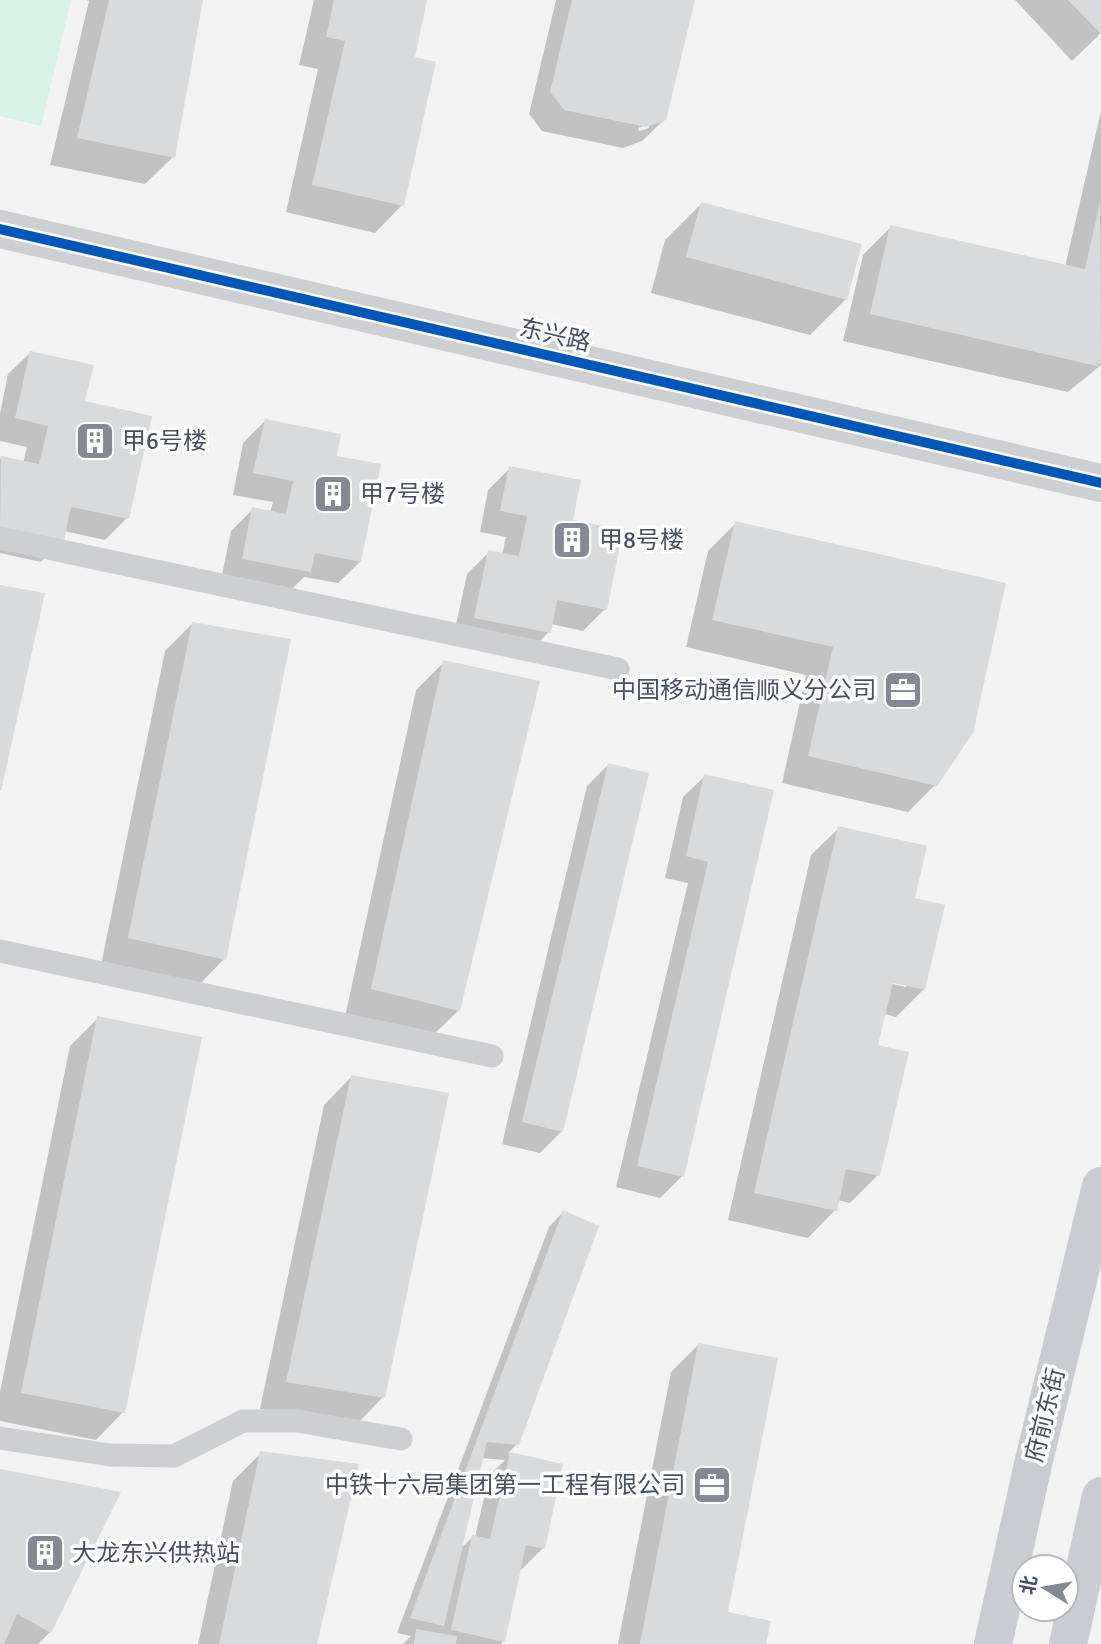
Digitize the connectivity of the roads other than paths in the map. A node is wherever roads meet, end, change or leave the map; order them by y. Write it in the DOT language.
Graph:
graph roads {
  1 [pos="0,229"];
  2 [pos="1101,483"];
  3 [pos="0,538"];
  4 [pos="618,669"];
  5 [pos="0,951"];
  6 [pos="492,1056"];
  7 [pos="1101,1186"];
  8 [pos="0,1438"];
  9 [pos="401,1439"];
  10 [pos="1101,1496"];
  11 [pos="993,1644"];
  12 [pos="1068,1644"];
  1 -- 2 [label="street, 东兴路"];
  3 -- 4 [label="lane"];
  5 -- 6 [label="lane"];
  7 -- 11 [label="main road, 府前东街"];
  8 -- 9 [label="lane"];
  10 -- 12 [label="main road"];
}
